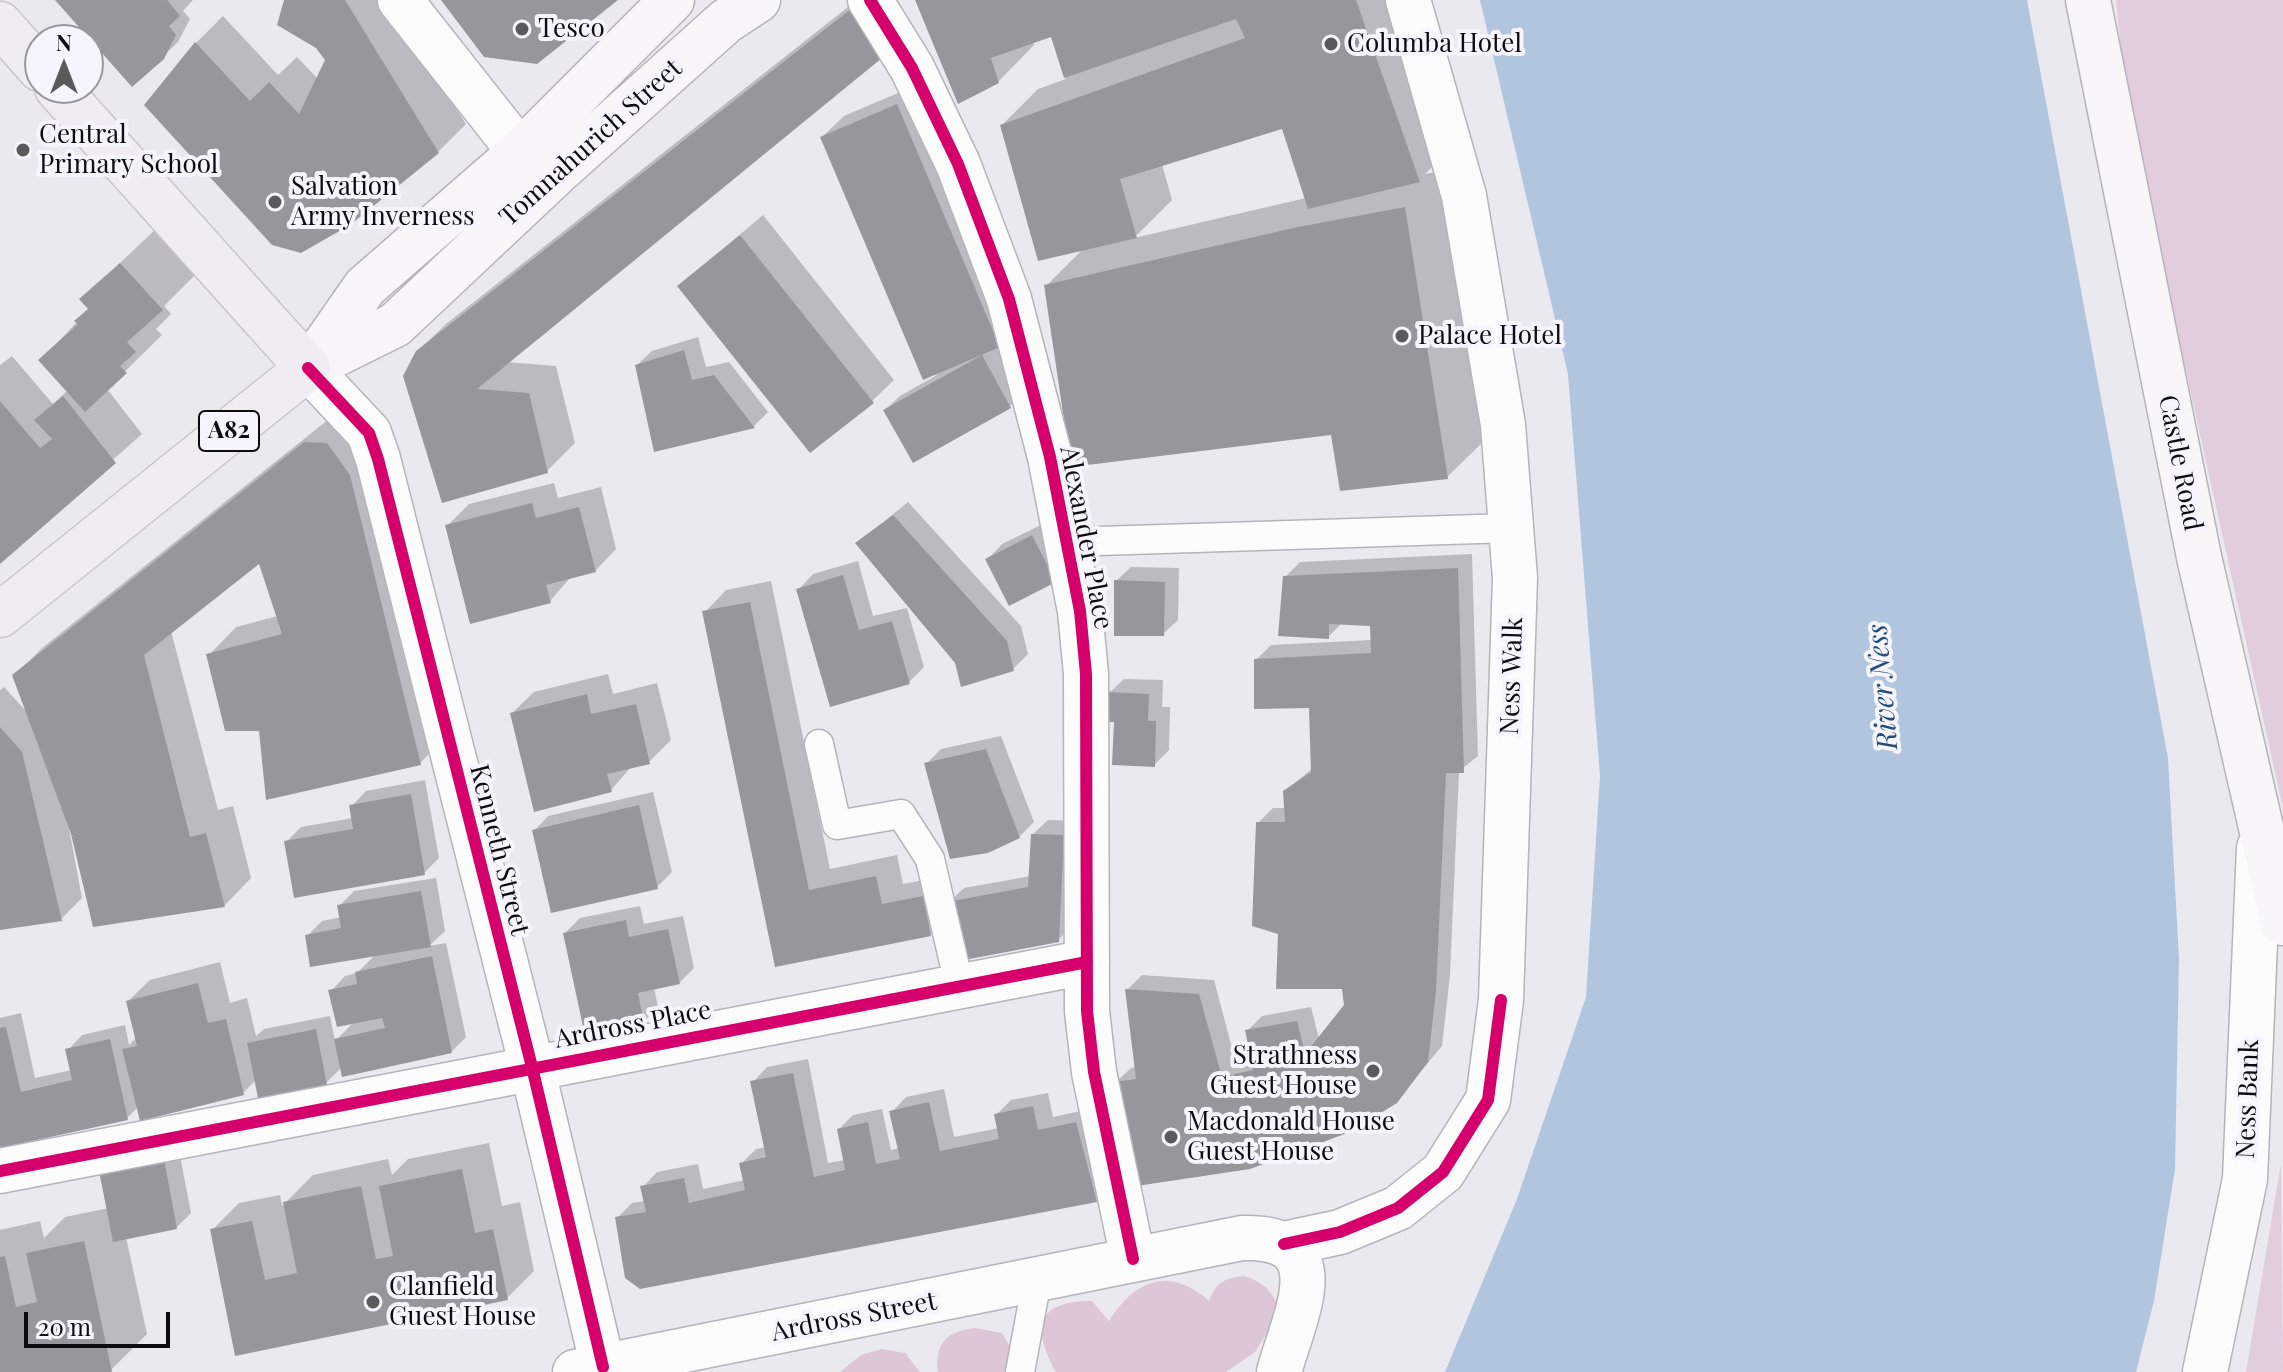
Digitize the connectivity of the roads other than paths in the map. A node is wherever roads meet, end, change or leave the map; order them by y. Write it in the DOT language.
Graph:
graph roads {
  1 [pos="400,0"];
  2 [pos="672,0"];
  3 [pos="758,0"];
  4 [pos="870,0"];
  5 [pos="1408,0"];
  6 [pos="2088,0"];
  7 [pos="0,24"];
  8 [pos="24,51"];
  9 [pos="71,104"];
  10 [pos="520,152"];
  11 [pos="308,368"];
  12 [pos="1511,528"];
  13 [pos="1067,542"];
  14 [pos="0,615"];
  15 [pos="819,744"];
  16 [pos="2260,821"];
  17 [pos="2283,923"];
  18 [pos="1087,962"];
  19 [pos="959,984"];
  20 [pos="532,1067"];
  21 [pos="0,1171"];
  22 [pos="1284,1244"];
  23 [pos="1133,1259"];
  24 [pos="1037,1280"];
  25 [pos="589,1369"];
  26 [pos="1020,1372"];
  27 [pos="1279,1372"];
  28 [pos="2205,1372"];
  1 -- 10 [label="street"];
  2 -- 10 [label="main road, Tomnahurich Street"];
  3 -- 11 [label="main road, Tomnahurich Street"];
  4 -- 13 [label="street, Alexander Place"];
  5 -- 12 [label="street, Ness Walk"];
  6 -- 16 [label="main road, Castle Road"];
  7 -- 8 [label="highway"];
  9 -- 11 [label="highway, Kenneth Street"];
  10 -- 11 [label="main road, Tomnahurich Street"];
  11 -- 14 [label="highway, Tomnahurich Street / A82"];
  11 -- 20 [label="street, Kenneth Street"];
  12 -- 13 [label="lane"];
  12 -- 22 [label="street, Ness Walk"];
  13 -- 18 [label="street, Alexander Place"];
  15 -- 19 [label="lane"];
  16 -- 17 [label="main road, Castle Road"];
  16 -- 28 [label="street, Ness Bank"];
  18 -- 19 [label="street, Ardross Place"];
  18 -- 23 [label="street, Alexander Place"];
  19 -- 20 [label="street, Ardross Place"];
  20 -- 21 [label="street, Ardross Place"];
  20 -- 25 [label="street, Kenneth Street"];
  22 -- 23 [label="street, Ardross Street"];
  22 -- 27 [label="street"];
  23 -- 24 [label="street, Ardross Street"];
  24 -- 25 [label="street, Ardross Street"];
  24 -- 26 [label="lane"];
}
